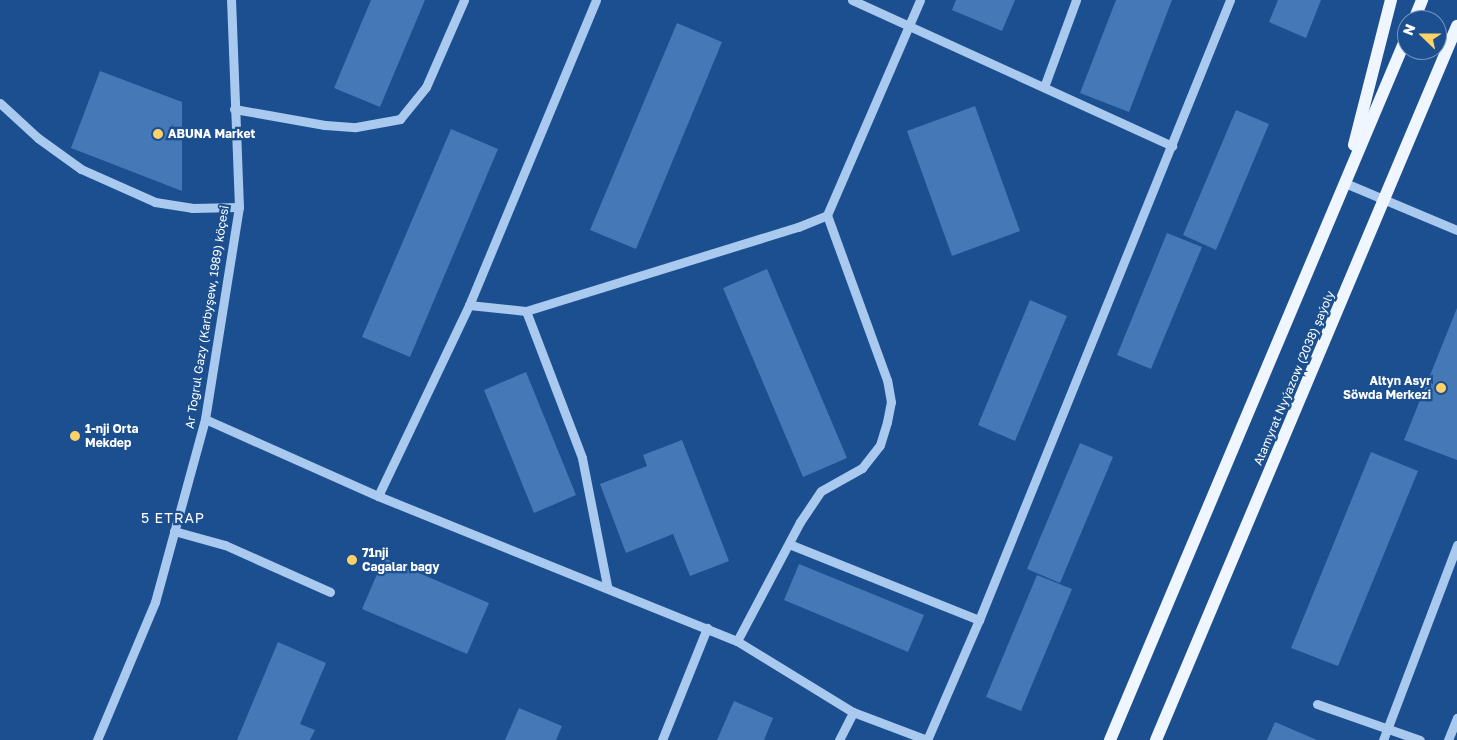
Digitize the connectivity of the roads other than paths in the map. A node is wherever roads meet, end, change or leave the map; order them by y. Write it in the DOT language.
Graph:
graph roads {
  1 [pos="232,0"];
  2 [pos="464,0"];
  3 [pos="596,0"];
  4 [pos="852,0"];
  5 [pos="920,0"];
  6 [pos="1076,0"];
  7 [pos="1230,0"];
  8 [pos="1391,0"];
  9 [pos="1457,26"];
  10 [pos="907,27"];
  11 [pos="1397,60"];
  12 [pos="1044,87"];
  13 [pos="0,103"];
  14 [pos="234,109"];
  15 [pos="1172,146"];
  16 [pos="1345,183"];
  17 [pos="1384,200"];
  18 [pos="239,208"];
  19 [pos="826,215"];
  20 [pos="1457,230"];
  21 [pos="469,305"];
  22 [pos="526,311"];
  23 [pos="205,419"];
  24 [pos="378,496"];
  25 [pos="174,531"];
  26 [pos="789,544"];
  27 [pos="1457,545"];
  28 [pos="607,586"];
  29 [pos="330,592"];
  30 [pos="979,620"];
  31 [pos="707,628"];
  32 [pos="737,641"];
  33 [pos="1318,704"];
  34 [pos="853,712"];
  35 [pos="1457,718"];
  36 [pos="1388,728"];
  37 [pos="97,740"];
  38 [pos="662,740"];
  39 [pos="839,740"];
  40 [pos="927,740"];
  41 [pos="1110,740"];
  42 [pos="1156,740"];
  43 [pos="1383,740"];
  44 [pos="1420,740"];
  45 [pos="1448,740"];
  1 -- 14 [label="street, Ar Togrul Gazy (Karbyşew, 1989) köçesi"];
  2 -- 14 [label="street"];
  3 -- 21 [label="street"];
  4 -- 10 [label="street"];
  5 -- 10 [label="street"];
  6 -- 12 [label="street"];
  7 -- 15 [label="street"];
  8 -- 16 [label="main road"];
  9 -- 17 [label="main road, Atamyrat Nyýazow (2038) şaýoly"];
  10 -- 12 [label="street"];
  10 -- 19 [label="street"];
  11 -- 16 [label="main road"];
  12 -- 15 [label="street"];
  13 -- 18 [label="street"];
  14 -- 18 [label="street, Ar Togrul Gazy (Karbyşew, 1989) köçesi"];
  15 -- 30 [label="street"];
  16 -- 17 [label="street"];
  16 -- 41 [label="main road"];
  17 -- 20 [label="street"];
  17 -- 42 [label="main road, Atamyrat Nyýazow (2038) şaýoly"];
  18 -- 23 [label="street, Ar Togrul Gazy (Karbyşew, 1989) köçesi"];
  19 -- 22 [label="street"];
  19 -- 26 [label="street"];
  21 -- 22 [label="street"];
  21 -- 24 [label="street"];
  22 -- 28 [label="street"];
  23 -- 24 [label="street"];
  23 -- 25 [label="street, Ar Togrul Gazy (Karbyşew, 1989) köçesi"];
  24 -- 28 [label="street"];
  25 -- 29 [label="street"];
  25 -- 37 [label="street, Ar Togrul Gazy (Karbyşew, 1989) köçesi"];
  26 -- 30 [label="street"];
  26 -- 32 [label="street"];
  27 -- 36 [label="street"];
  28 -- 31 [label="street"];
  30 -- 40 [label="street"];
  31 -- 32 [label="street"];
  31 -- 38 [label="street"];
  32 -- 34 [label="street"];
  33 -- 36 [label="street"];
  34 -- 39 [label="street"];
  34 -- 40 [label="street"];
  35 -- 45 [label="street"];
  36 -- 43 [label="street"];
  36 -- 44 [label="street"];
}
